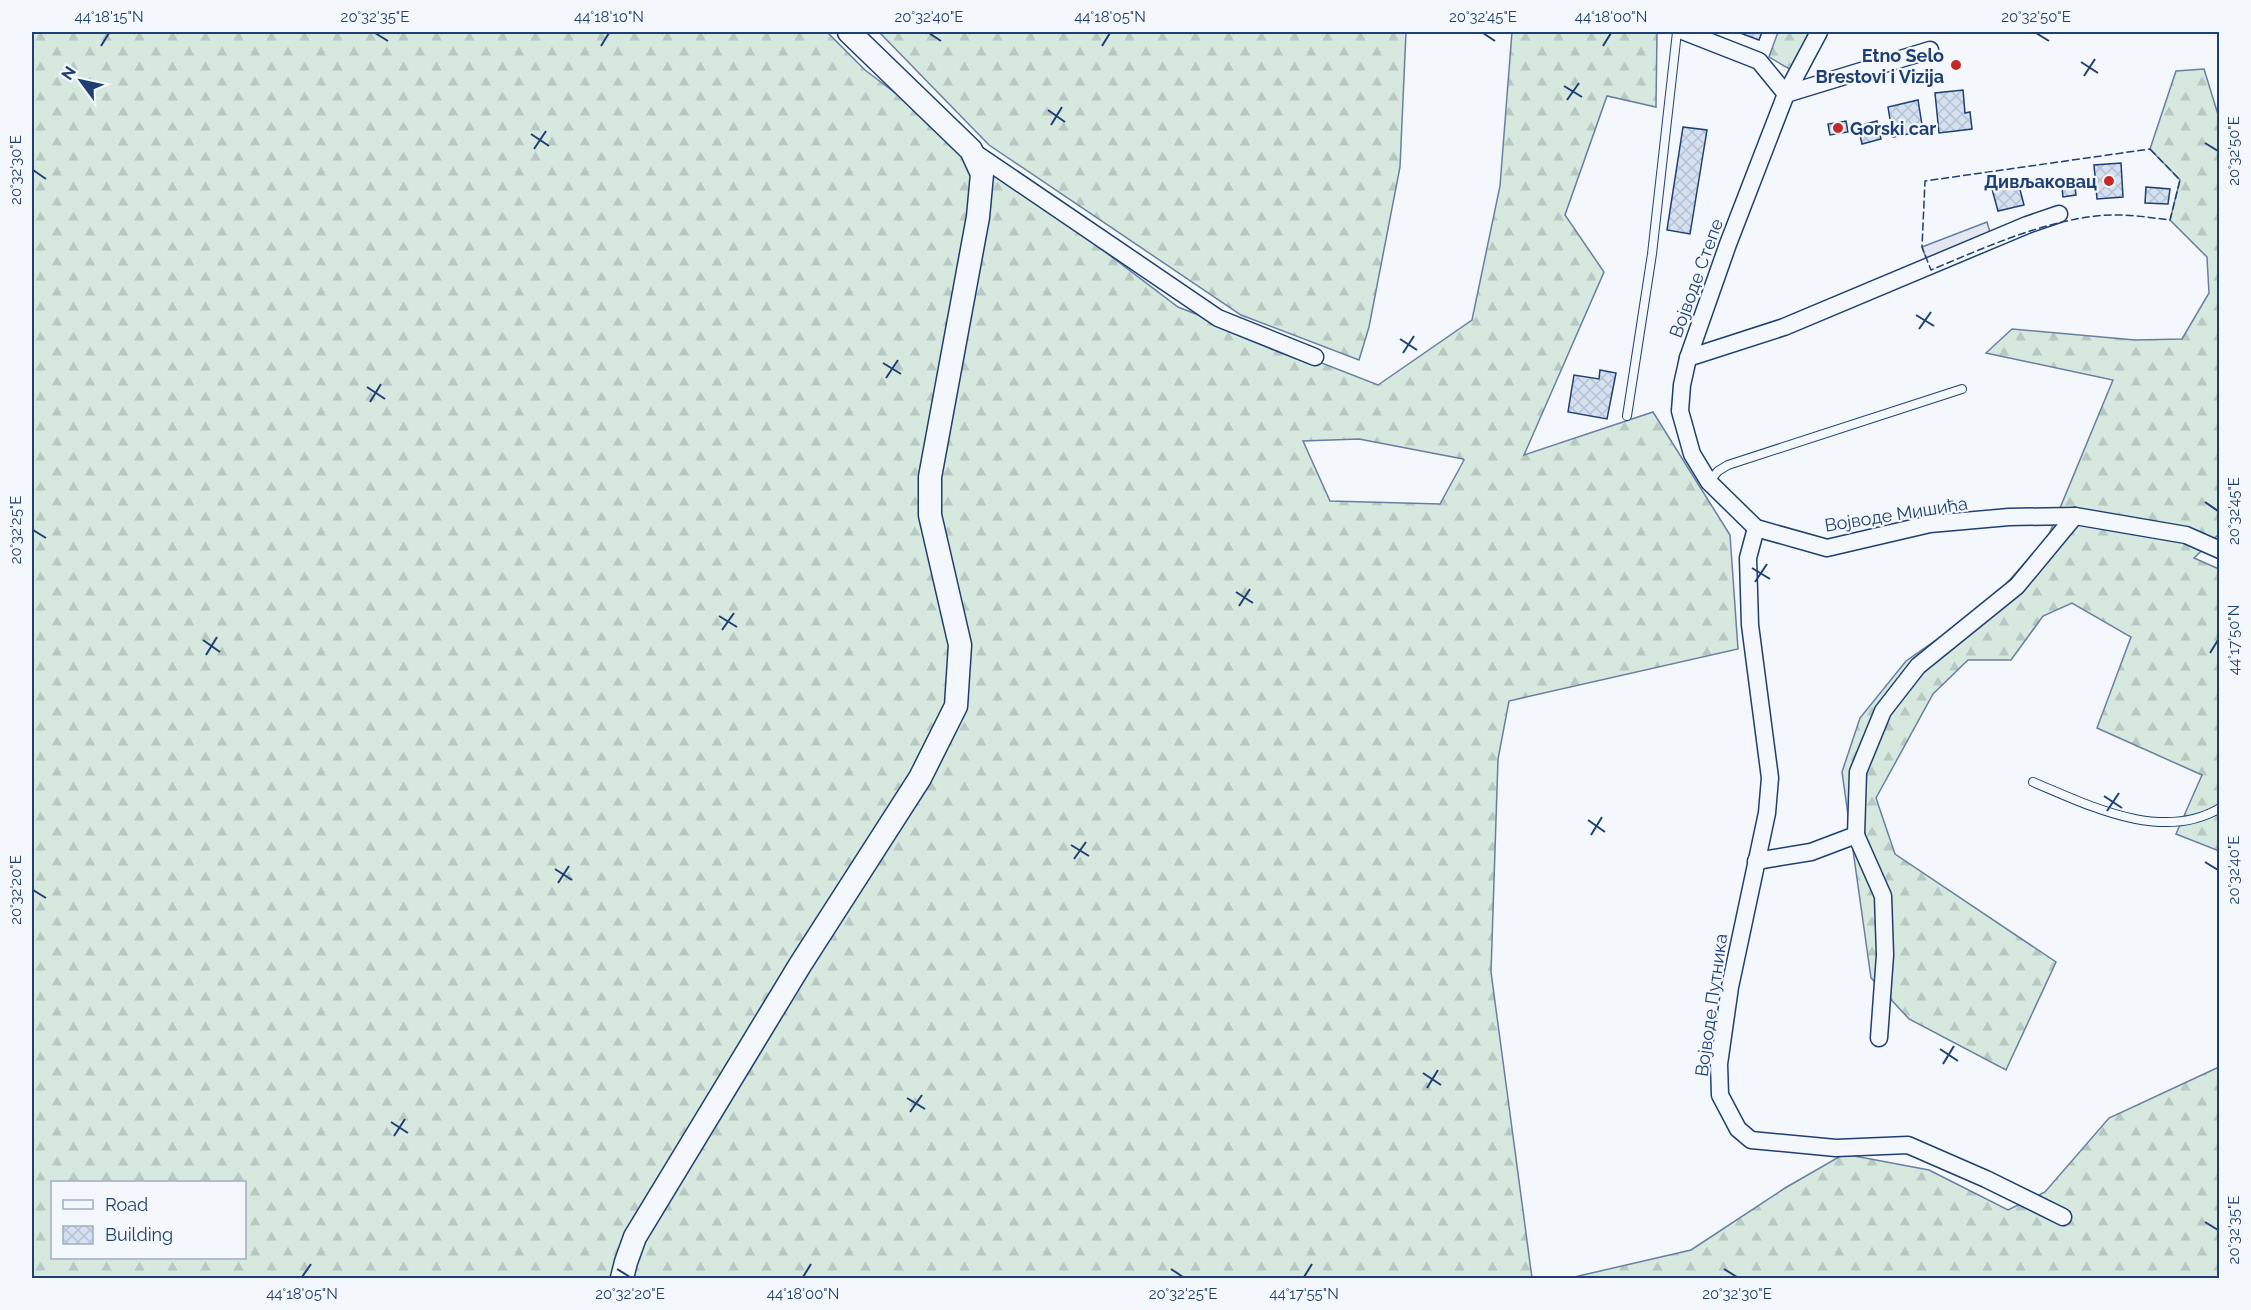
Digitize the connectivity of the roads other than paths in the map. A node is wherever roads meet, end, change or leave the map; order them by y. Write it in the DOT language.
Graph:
graph roads {
  1 [pos="849,32"];
  2 [pos="1677,32"];
  3 [pos="1686,32"];
  4 [pos="1819,32"];
  5 [pos="1930,50"];
  6 [pos="1786,94"];
  7 [pos="971,150"];
  8 [pos="2059,214"];
  9 [pos="1315,357"];
  10 [pos="1688,358"];
  11 [pos="1962,389"];
  12 [pos="1627,416"];
  13 [pos="1708,482"];
  14 [pos="2075,516"];
  15 [pos="1756,528"];
  16 [pos="2220,550"];
  17 [pos="2033,782"];
  18 [pos="2220,808"];
  19 [pos="1856,835"];
  20 [pos="1756,861"];
  21 [pos="1879,1038"];
  22 [pos="2063,1217"];
  23 [pos="622,1278"];
  1 -- 7 [label="street"];
  2 -- 12 [label="lane"];
  3 -- 6 [label="street"];
  4 -- 6 [label="street, Војводе Степе"];
  5 -- 6 [label="street"];
  6 -- 10 [label="street, Војводе Степе"];
  7 -- 9 [label="street"];
  7 -- 23 [label="street"];
  8 -- 10 [label="street"];
  10 -- 13 [label="street, Војводе Степе"];
  11 -- 13 [label="lane"];
  13 -- 15 [label="street, Војводе Степе"];
  14 -- 15 [label="street, Војводе Мишића"];
  14 -- 16 [label="street, Војводе Мишића"];
  14 -- 19 [label="street"];
  15 -- 20 [label="street, Војводе Путника"];
  17 -- 18 [label="lane"];
  19 -- 20 [label="street"];
  19 -- 21 [label="street"];
  20 -- 22 [label="street, Војводе Путника"];
}
